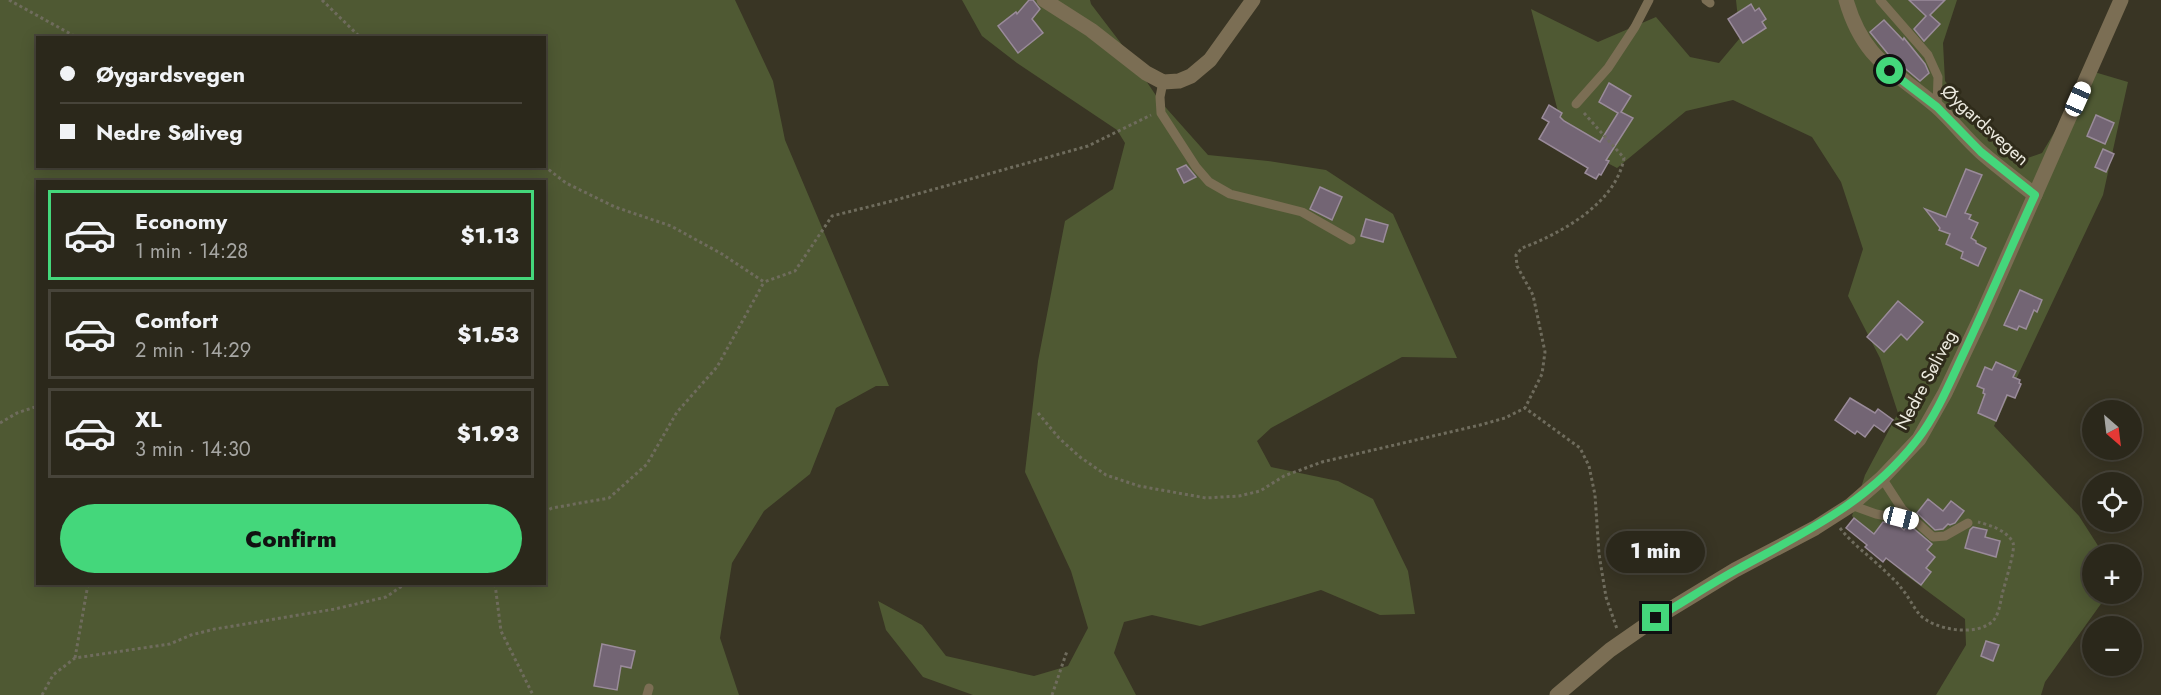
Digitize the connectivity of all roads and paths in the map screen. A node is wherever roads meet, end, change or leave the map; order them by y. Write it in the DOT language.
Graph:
graph roads {
  1 [pos="9,0"];
  2 [pos="322,0"];
  3 [pos="1044,0"];
  4 [pos="1253,0"];
  5 [pos="1649,0"];
  6 [pos="1846,0"];
  7 [pos="1880,0"];
  8 [pos="2121,0"];
  9 [pos="74,36"];
  10 [pos="358,36"];
  11 [pos="1163,82"];
  12 [pos="1576,104"];
  13 [pos="1937,107"];
  14 [pos="1161,111"];
  15 [pos="546,168"];
  16 [pos="2035,195"];
  17 [pos="1351,240"];
  18 [pos="764,282"];
  19 [pos="36,407"];
  20 [pos="1525,408"];
  21 [pos="1038,413"];
  22 [pos="0,423"];
  23 [pos="1882,478"];
  24 [pos="1851,504"];
  25 [pos="546,511"];
  26 [pos="1832,517"];
  27 [pos="1915,522"];
  28 [pos="1968,523"];
  29 [pos="88,585"];
  30 [pos="404,585"];
  31 [pos="495,585"];
  32 [pos="1623,642"];
  33 [pos="1067,651"];
  34 [pos="75,658"];
  35 [pos="42,695"];
  36 [pos="533,695"];
  37 [pos="1052,695"];
  38 [pos="1557,695"];
  1 -- 9 [label="path"];
  2 -- 10 [label="path"];
  3 -- 11 [label="street"];
  4 -- 11 [label="street"];
  5 -- 12 [label="lane"];
  6 -- 13 [label="street, Øygardsvegen"];
  7 -- 13 [label="lane"];
  8 -- 16 [label="street, Nedre Søliveg"];
  11 -- 14 [label="lane"];
  12 -- 20 [label="path"];
  13 -- 16 [label="street, Øygardsvegen"];
  14 -- 17 [label="lane"];
  14 -- 18 [label="path"];
  15 -- 18 [label="path"];
  16 -- 23 [label="street, Nedre Søliveg"];
  18 -- 25 [label="path"];
  19 -- 22 [label="path"];
  20 -- 21 [label="path"];
  20 -- 32 [label="path"];
  23 -- 24 [label="street, Nedre Søliveg"];
  23 -- 27 [label="lane"];
  24 -- 26 [label="street, Nedre Søliveg"];
  24 -- 27 [label="lane"];
  26 -- 28 [label="path"];
  26 -- 32 [label="street, Nedre Søliveg"];
  27 -- 28 [label="lane"];
  29 -- 34 [label="path"];
  30 -- 34 [label="path"];
  31 -- 36 [label="path"];
  32 -- 38 [label="street, Nedre Søliveg"];
  33 -- 37 [label="path"];
  34 -- 35 [label="path"];
}
